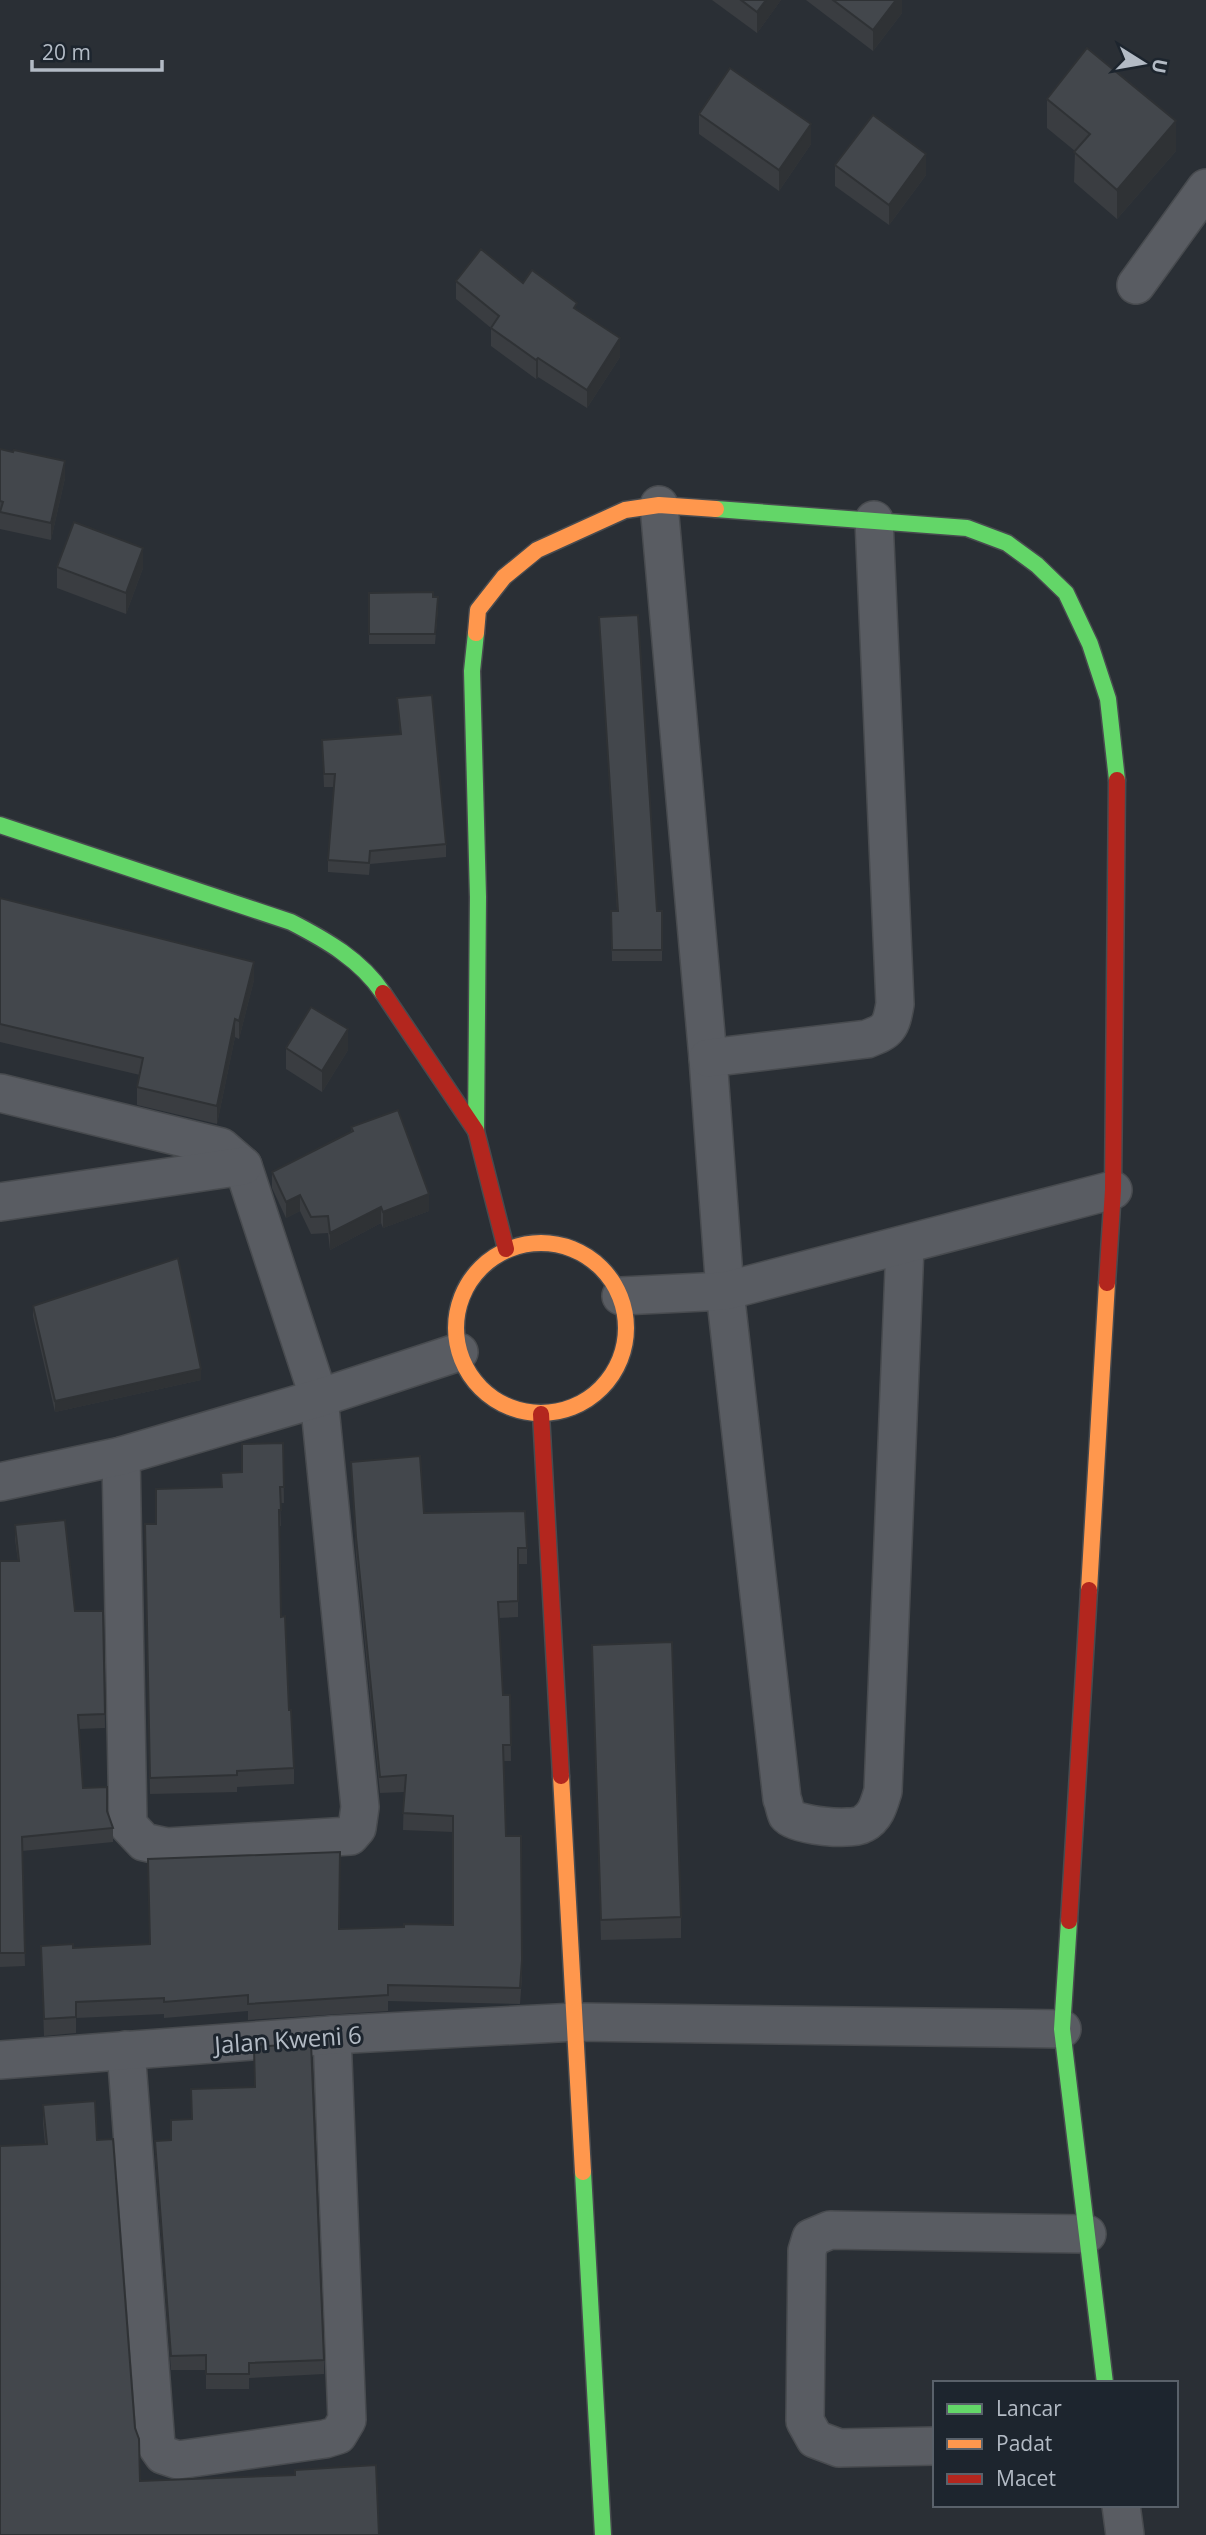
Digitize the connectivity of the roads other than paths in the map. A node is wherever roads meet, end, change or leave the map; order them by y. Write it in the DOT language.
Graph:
graph roads {
  1 [pos="1206,188"];
  2 [pos="1136,285"];
  3 [pos="659,505"];
  4 [pos="874,520"];
  5 [pos="0,825"];
  6 [pos="708,1058"];
  7 [pos="0,1093"];
  8 [pos="476,1131"];
  9 [pos="243,1166"];
  10 [pos="1113,1190"];
  11 [pos="0,1202"];
  12 [pos="905,1245"];
  13 [pos="506,1249"];
  14 [pos="725,1291"];
  15 [pos="621,1296"];
  16 [pos="459,1352"];
  17 [pos="318,1398"];
  18 [pos="541,1414"];
  19 [pos="121,1456"];
  20 [pos="0,1482"];
  21 [pos="576,2022"];
  22 [pos="1062,2029"];
  23 [pos="332,2035"];
  24 [pos="126,2050"];
  25 [pos="0,2060"];
  26 [pos="1087,2234"];
  27 [pos="1105,2381"];
  28 [pos="933,2446"];
  29 [pos="1121,2507"];
  30 [pos="603,2535"];
  31 [pos="1125,2535"];
  1 -- 2 [label="street"];
  3 -- 4 [label="street"];
  3 -- 6 [label="street"];
  3 -- 8 [label="street"];
  4 -- 6 [label="street"];
  4 -- 10 [label="street"];
  5 -- 8 [label="street"];
  6 -- 14 [label="street"];
  7 -- 9 [label="street"];
  8 -- 13 [label="street"];
  9 -- 11 [label="street"];
  9 -- 17 [label="street"];
  10 -- 12 [label="street"];
  10 -- 22 [label="street"];
  12 -- 14 [label="street"];
  12 -- 14 [label="street"];
  13 -- 15 [label="street"];
  13 -- 16 [label="street"];
  14 -- 15 [label="street"];
  15 -- 18 [label="street"];
  16 -- 17 [label="street"];
  16 -- 18 [label="street"];
  17 -- 19 [label="street"];
  17 -- 19 [label="street"];
  18 -- 21 [label="street"];
  19 -- 20 [label="street"];
  21 -- 22 [label="street, Jalan Kweni 6"];
  21 -- 23 [label="street, Jalan Kweni 6"];
  21 -- 30 [label="street"];
  22 -- 26 [label="street"];
  23 -- 24 [label="street, Jalan Kweni 6"];
  23 -- 24 [label="street"];
  24 -- 25 [label="street, Jalan Kweni 6"];
  26 -- 27 [label="street"];
  26 -- 28 [label="street"];
  29 -- 31 [label="street"];
}
